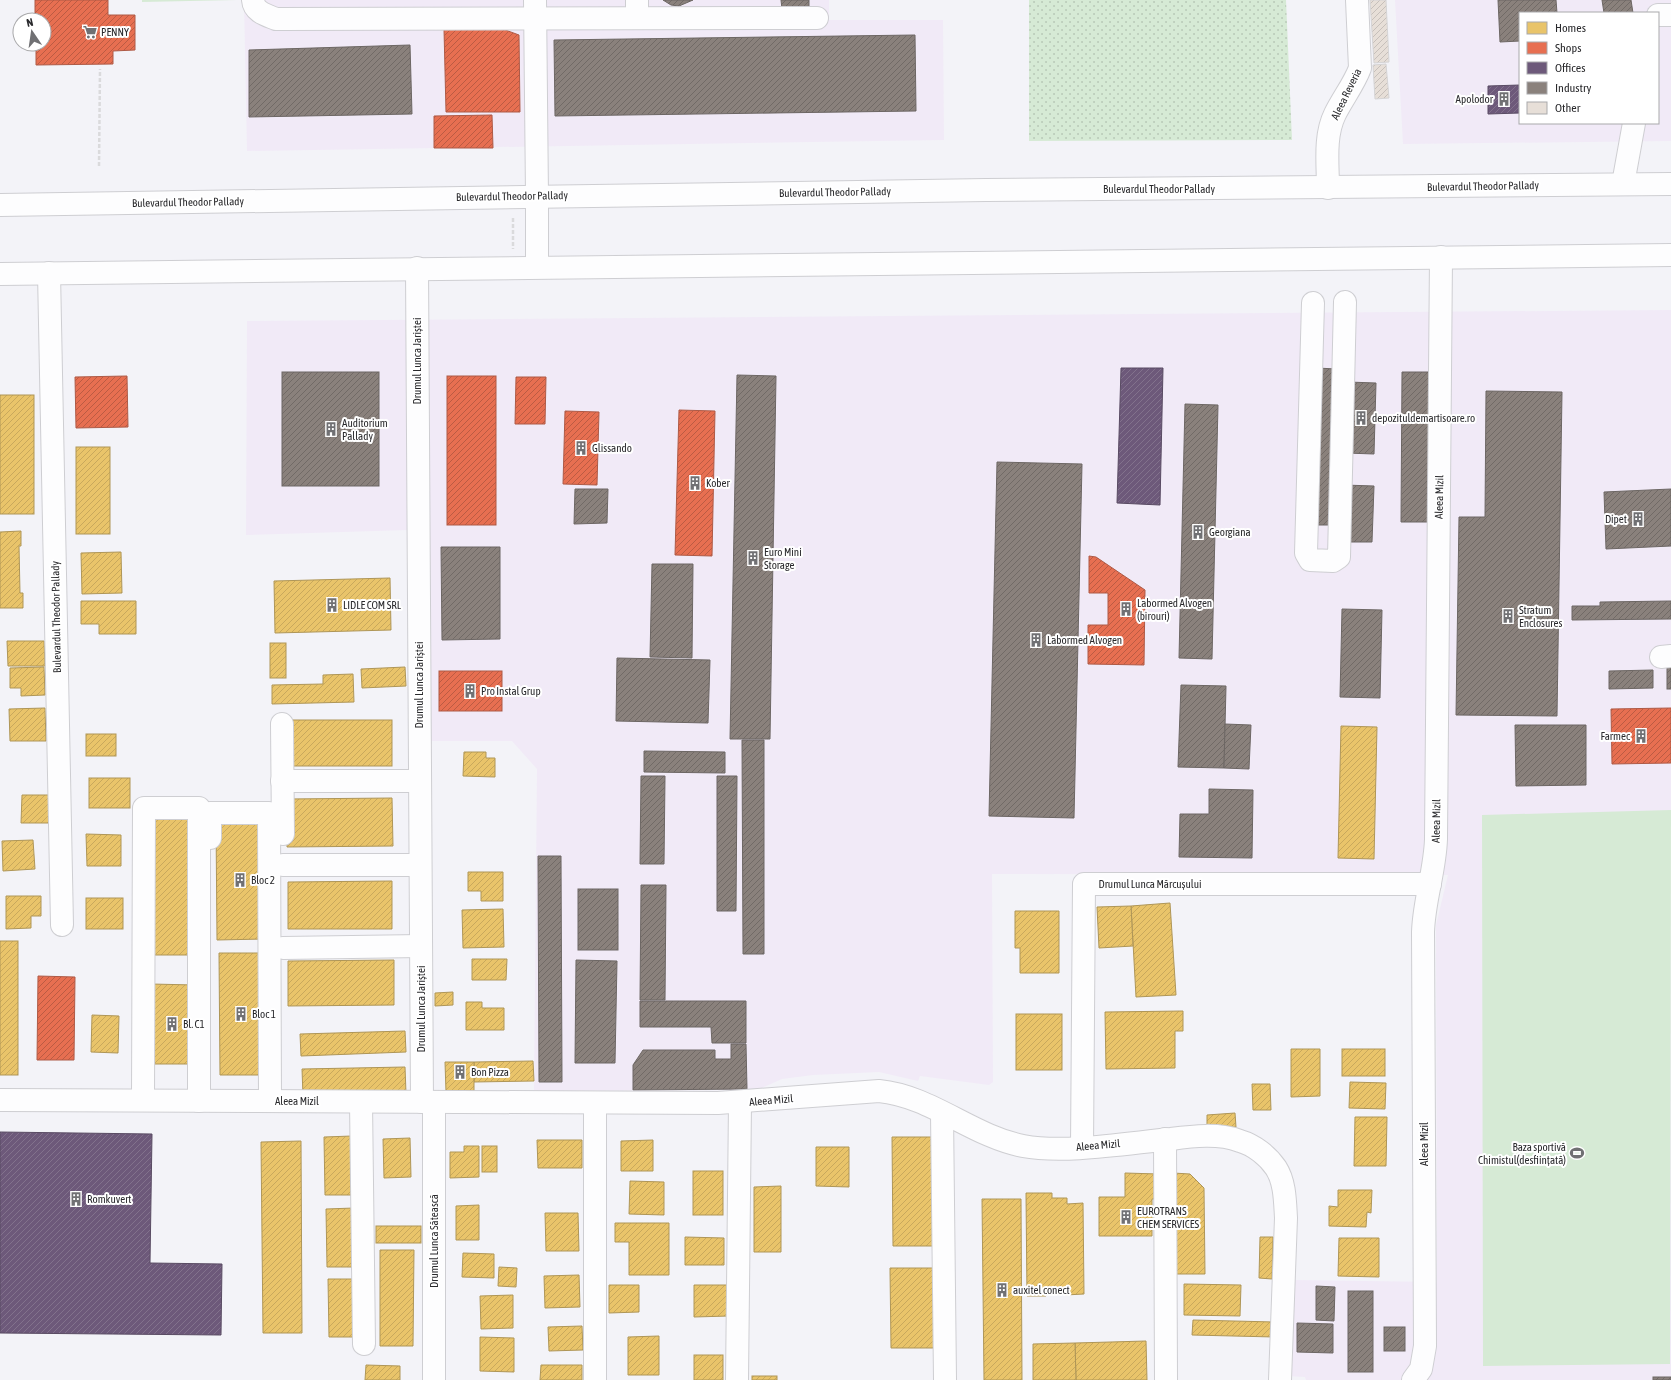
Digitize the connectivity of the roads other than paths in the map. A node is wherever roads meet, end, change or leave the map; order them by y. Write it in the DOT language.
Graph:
graph roads {
  1 [pos="253,0"];
  2 [pos="1357,0"];
  3 [pos="536,9"];
  4 [pos="637,9"];
  5 [pos="717,9"];
  6 [pos="1659,15"];
  7 [pos="1671,15"];
  8 [pos="817,18"];
  9 [pos="1634,124"];
  10 [pos="1623,184"];
  11 [pos="1671,184"];
  12 [pos="1328,188"];
  13 [pos="537,196"];
  14 [pos="0,205"];
  15 [pos="1671,255"];
  16 [pos="1441,257"];
  17 [pos="537,267"];
  18 [pos="417,268"];
  19 [pos="49,273"];
  20 [pos="0,274"];
  21 [pos="1345,302"];
  22 [pos="1313,303"];
  23 [pos="282,724"];
  24 [pos="282,781"];
  25 [pos="419,781"];
  26 [pos="283,865"];
  27 [pos="420,865"];
  28 [pos="1430,884"];
  29 [pos="62,925"];
  30 [pos="421,946"];
  31 [pos="283,948"];
  32 [pos="283,1016"];
  33 [pos="0,1100"];
  34 [pos="143,1100"];
  35 [pos="204,1101"];
  36 [pos="270,1101"];
  37 [pos="361,1102"];
  38 [pos="428,1102"];
  39 [pos="740,1102"];
  40 [pos="595,1103"];
  41 [pos="942,1113"];
  42 [pos="1165,1139"];
  43 [pos="1082,1147"];
  44 [pos="364,1344"];
  45 [pos="434,1380"];
  46 [pos="595,1380"];
  47 [pos="737,1380"];
  48 [pos="945,1380"];
  49 [pos="1166,1380"];
  50 [pos="1280,1380"];
  51 [pos="1412,1380"];
  1 -- 3 [label="street"];
  2 -- 12 [label="street, Aleea Reveria"];
  3 -- 4 [label="street"];
  3 -- 13 [label="street"];
  4 -- 5 [label="street"];
  5 -- 8 [label="street"];
  6 -- 7 [label="street"];
  9 -- 10 [label="street"];
  10 -- 11 [label="street, Bulevardul Theodor Pallady"];
  10 -- 12 [label="street, Bulevardul Theodor Pallady"];
  12 -- 13 [label="street, Bulevardul Theodor Pallady"];
  13 -- 14 [label="street, Bulevardul Theodor Pallady"];
  13 -- 17 [label="street"];
  15 -- 16 [label="street"];
  16 -- 17 [label="street"];
  16 -- 28 [label="street, Aleea Mizil"];
  17 -- 18 [label="street"];
  18 -- 19 [label="street"];
  18 -- 25 [label="street, Drumul Lunca Jariștei"];
  19 -- 20 [label="street"];
  19 -- 29 [label="street, Bulevardul Theodor Pallady"];
  21 -- 22 [label="street"];
  23 -- 24 [label="street"];
  24 -- 25 [label="street"];
  24 -- 26 [label="street"];
  25 -- 27 [label="street, Drumul Lunca Jariștei"];
  26 -- 27 [label="street"];
  26 -- 31 [label="street"];
  27 -- 30 [label="street, Drumul Lunca Jariștei"];
  28 -- 43 [label="street, Drumul Lunca Mărcușului"];
  28 -- 51 [label="street, Aleea Mizil"];
  30 -- 31 [label="street"];
  30 -- 38 [label="street, Drumul Lunca Jariștei"];
  31 -- 32 [label="street"];
  33 -- 34 [label="street, Aleea Mizil"];
  34 -- 35 [label="street, Aleea Mizil"];
  34 -- 35 [label="street"];
  35 -- 36 [label="street, Aleea Mizil"];
  35 -- 36 [label="street"];
  36 -- 37 [label="street, Aleea Mizil"];
  37 -- 38 [label="street, Aleea Mizil"];
  37 -- 44 [label="street"];
  38 -- 40 [label="street, Aleea Mizil"];
  38 -- 45 [label="street, Drumul Lunca Sătească"];
  39 -- 40 [label="street, Aleea Mizil"];
  39 -- 41 [label="street, Aleea Mizil"];
  39 -- 47 [label="street"];
  40 -- 46 [label="street"];
  41 -- 43 [label="street, Aleea Mizil"];
  41 -- 48 [label="street"];
  42 -- 43 [label="street, Aleea Mizil"];
  42 -- 49 [label="street"];
  42 -- 50 [label="street, Aleea Mizil"];
}
